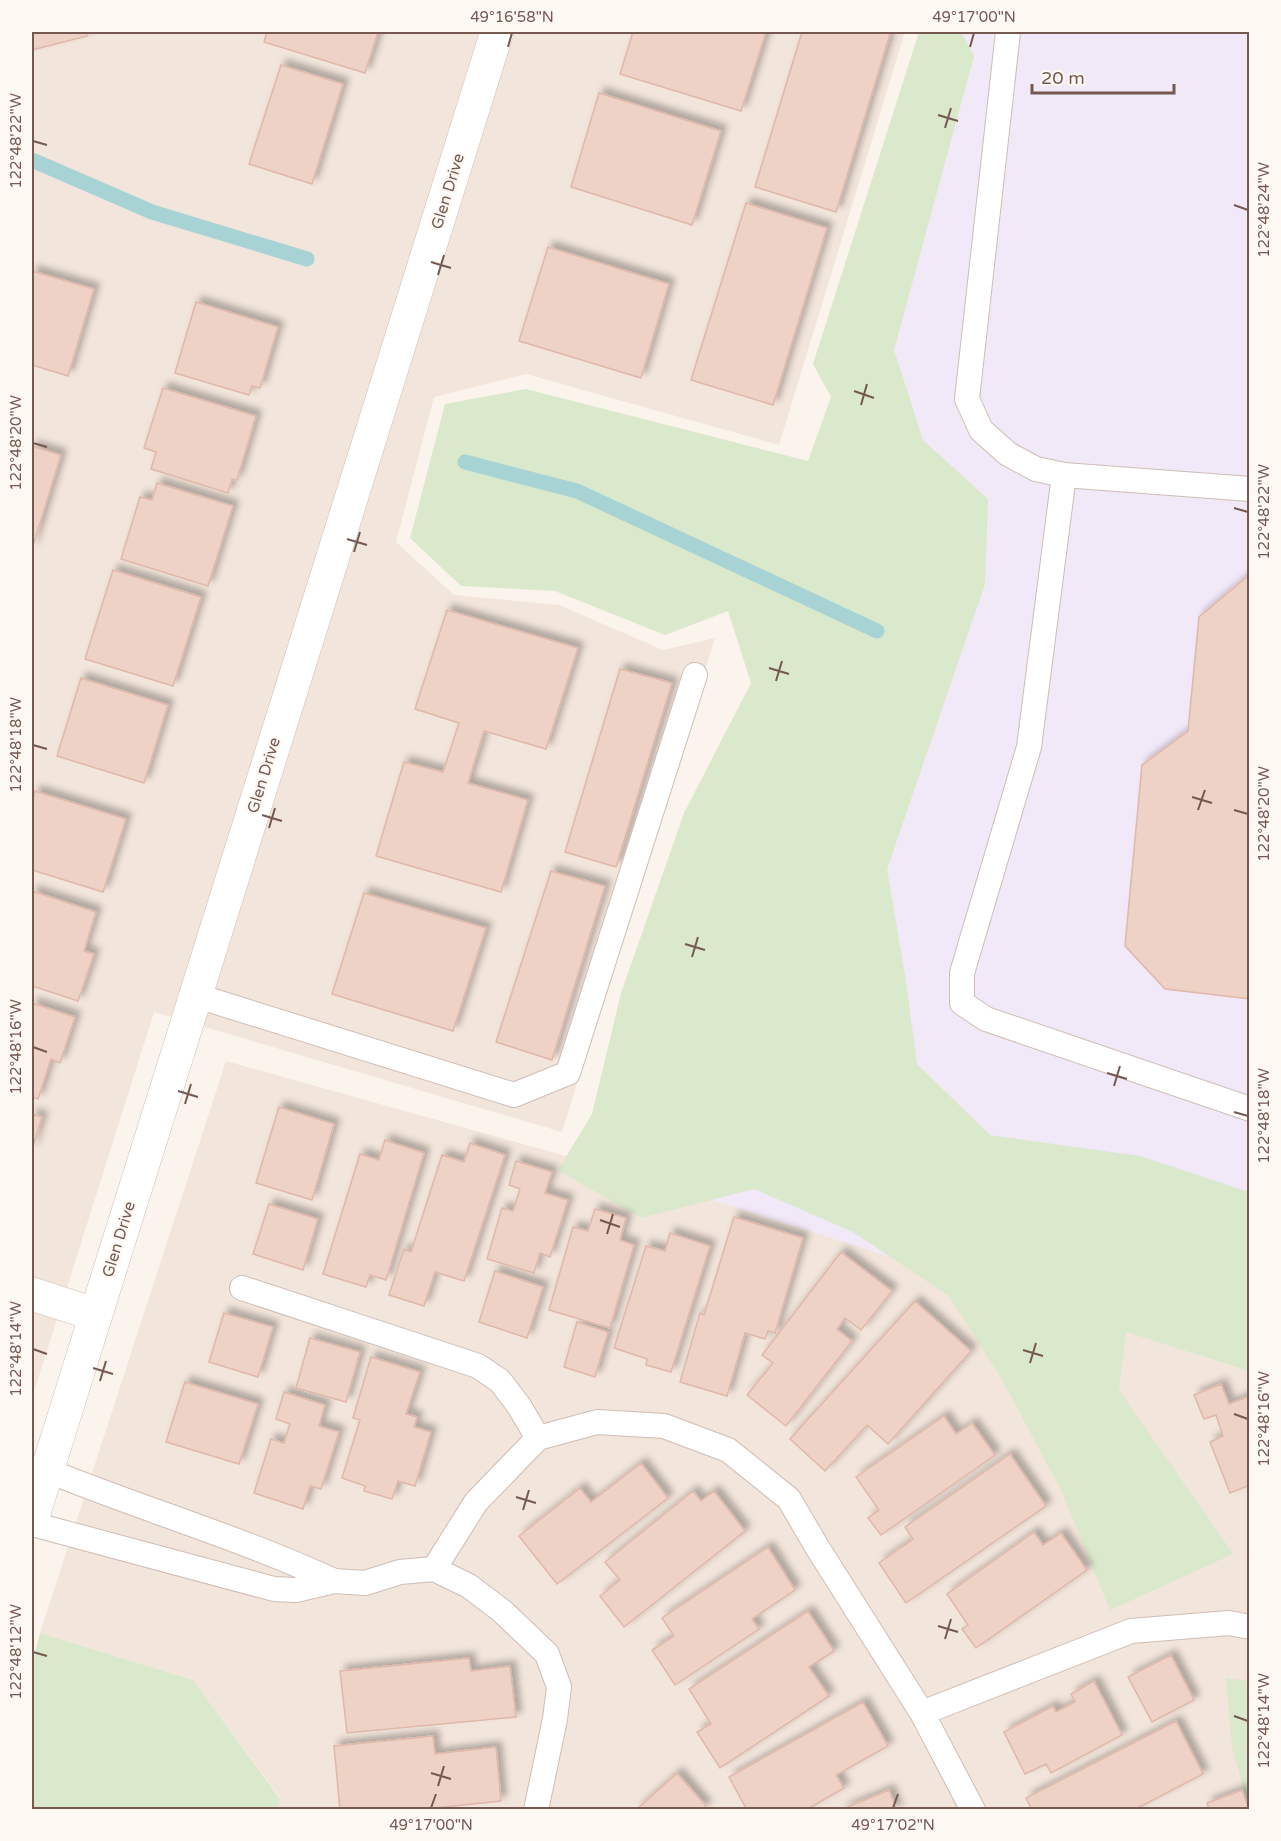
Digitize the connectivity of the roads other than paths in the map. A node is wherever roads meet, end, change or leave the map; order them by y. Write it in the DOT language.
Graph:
graph roads {
  1 [pos="497,32"];
  2 [pos="1008,32"];
  3 [pos="1064,475"];
  4 [pos="1250,489"];
  5 [pos="695,675"];
  6 [pos="194,995"];
  7 [pos="1250,1109"];
  8 [pos="242,1288"];
  9 [pos="32,1294"];
  10 [pos="94,1314"];
  11 [pos="538,1438"];
  12 [pos="46,1470"];
  13 [pos="32,1519"];
  14 [pos="32,1524"];
  15 [pos="434,1569"];
  16 [pos="334,1581"];
  17 [pos="1250,1627"];
  18 [pos="922,1713"];
  19 [pos="536,1809"];
  20 [pos="974,1809"];
  1 -- 6 [label="street, Glen Drive"];
  2 -- 3 [label="lane"];
  3 -- 4 [label="lane"];
  3 -- 7 [label="lane"];
  5 -- 6 [label="lane"];
  6 -- 10 [label="street, Glen Drive"];
  8 -- 11 [label="lane"];
  9 -- 10 [label="street"];
  10 -- 12 [label="street, Glen Drive"];
  11 -- 15 [label="lane"];
  11 -- 18 [label="lane"];
  12 -- 13 [label="street, Glen Drive"];
  12 -- 16 [label="lane"];
  14 -- 16 [label="lane"];
  15 -- 16 [label="lane"];
  15 -- 19 [label="lane"];
  17 -- 18 [label="lane"];
  18 -- 20 [label="lane"];
}
